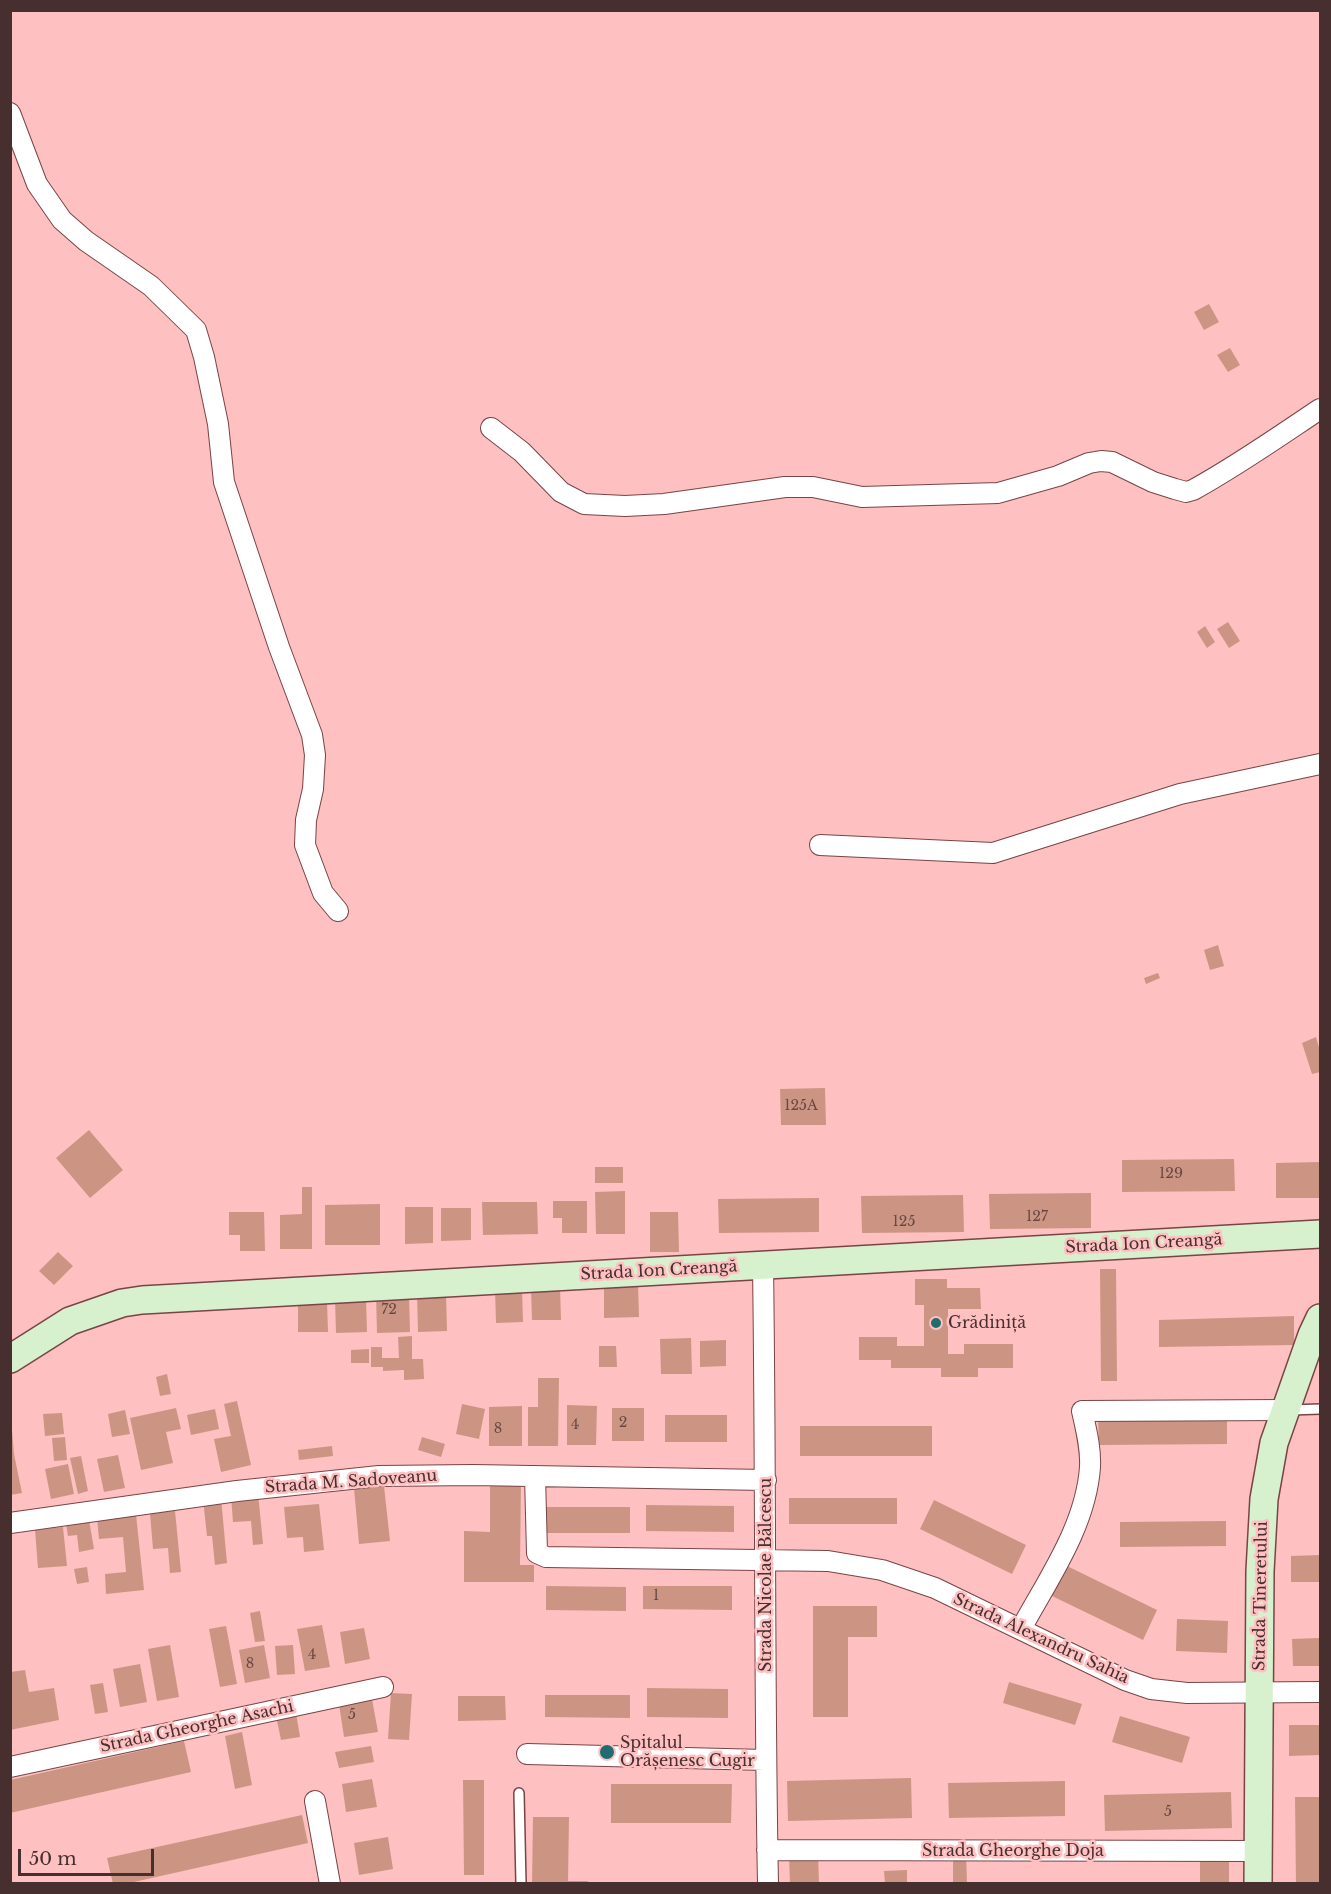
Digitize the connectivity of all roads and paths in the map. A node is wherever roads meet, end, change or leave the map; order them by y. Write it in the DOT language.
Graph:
graph roads {
  1 [pos="10,113"];
  2 [pos="1320,410"];
  3 [pos="491,428"];
  4 [pos="1320,764"];
  5 [pos="820,845"];
  6 [pos="338,911"];
  7 [pos="1320,1234"];
  8 [pos="763,1266"];
  9 [pos="1318,1329"];
  10 [pos="10,1359"];
  11 [pos="1320,1409"];
  12 [pos="1285,1410"];
  13 [pos="535,1476"];
  14 [pos="766,1480"];
  15 [pos="10,1523"];
  16 [pos="766,1559"];
  17 [pos="1021,1629"];
  18 [pos="383,1687"];
  19 [pos="1259,1692"];
  20 [pos="1320,1692"];
  21 [pos="527,1754"];
  22 [pos="765,1760"];
  23 [pos="10,1767"];
  24 [pos="519,1793"];
  25 [pos="315,1801"];
  26 [pos="767,1850"];
  27 [pos="1258,1851"];
  28 [pos="330,1884"];
  29 [pos="520,1884"];
  30 [pos="768,1884"];
  31 [pos="1258,1884"];
  1 -- 6 [label="street"];
  2 -- 3 [label="street"];
  4 -- 5 [label="street"];
  7 -- 8 [label="street, Strada Ion Creangă"];
  8 -- 10 [label="street, Strada Ion Creangă"];
  8 -- 14 [label="street, Strada Nicolae Bălcescu"];
  9 -- 12 [label="street, Strada Tineretului"];
  11 -- 12 [label="lane"];
  12 -- 17 [label="street"];
  12 -- 19 [label="street, Strada Tineretului"];
  13 -- 14 [label="street, Strada M. Sadoveanu"];
  13 -- 15 [label="street, Strada M. Sadoveanu"];
  13 -- 16 [label="street, Strada Alexandru Sahia"];
  14 -- 16 [label="street, Strada Nicolae Bălcescu"];
  16 -- 17 [label="street, Strada Alexandru Sahia"];
  16 -- 22 [label="street, Strada Nicolae Bălcescu"];
  17 -- 19 [label="street, Strada Alexandru Sahia"];
  18 -- 23 [label="street, Strada Gheorghe Asachi"];
  19 -- 20 [label="street, Strada Alexandru Sahia"];
  19 -- 27 [label="street, Strada Tineretului"];
  21 -- 22 [label="street"];
  22 -- 26 [label="street, Strada Nicolae Bălcescu"];
  24 -- 29 [label="lane"];
  25 -- 28 [label="street"];
  26 -- 27 [label="street, Strada Gheorghe Doja"];
  26 -- 30 [label="street, Strada Nicolae Bălcescu"];
  27 -- 31 [label="street, Strada Tineretului"];
}
